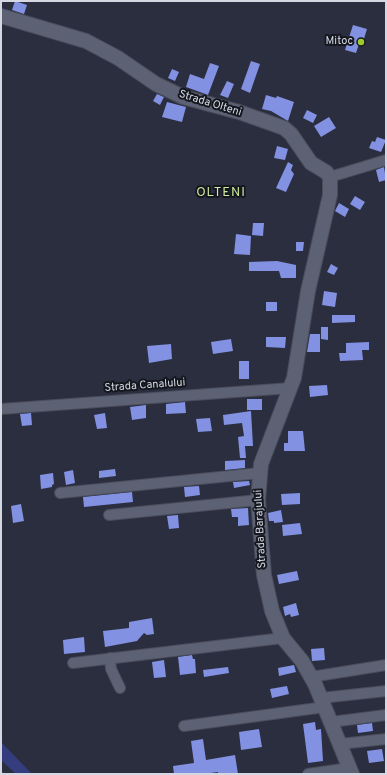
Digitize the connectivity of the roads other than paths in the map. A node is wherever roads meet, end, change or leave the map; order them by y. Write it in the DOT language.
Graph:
graph roads {
  1 [pos="1,16"];
  2 [pos="386,160"];
  3 [pos="330,177"];
  4 [pos="291,388"];
  5 [pos="1,409"];
  6 [pos="260,472"];
  7 [pos="60,493"];
  8 [pos="258,500"];
  9 [pos="109,515"];
  10 [pos="283,638"];
  11 [pos="110,658"];
  12 [pos="73,663"];
  13 [pos="386,665"];
  14 [pos="311,677"];
  15 [pos="120,688"];
  16 [pos="386,691"];
  17 [pos="323,703"];
  18 [pos="386,716"];
  19 [pos="331,722"];
  20 [pos="184,726"];
  21 [pos="386,739"];
  22 [pos="340,744"];
  23 [pos="350,771"];
  24 [pos="308,774"];
  1 -- 3 [label="street, Strada Olteni"];
  2 -- 3 [label="street"];
  3 -- 4 [label="street, Strada Barajului"];
  4 -- 5 [label="street, Strada Canalului"];
  4 -- 6 [label="street, Strada Barajului"];
  6 -- 7 [label="street"];
  6 -- 8 [label="street, Strada Barajului"];
  8 -- 9 [label="street"];
  8 -- 10 [label="street, Strada Barajului"];
  10 -- 11 [label="street"];
  10 -- 14 [label="street, Strada Barajului"];
  11 -- 12 [label="street"];
  11 -- 15 [label="street"];
  13 -- 14 [label="street"];
  14 -- 17 [label="street, Strada Barajului"];
  16 -- 17 [label="street"];
  17 -- 19 [label="street, Strada Barajului"];
  17 -- 20 [label="street"];
  18 -- 19 [label="street"];
  19 -- 22 [label="street, Strada Barajului"];
  21 -- 22 [label="street"];
  22 -- 23 [label="street, Strada Barajului"];
  23 -- 24 [label="street"];
}
